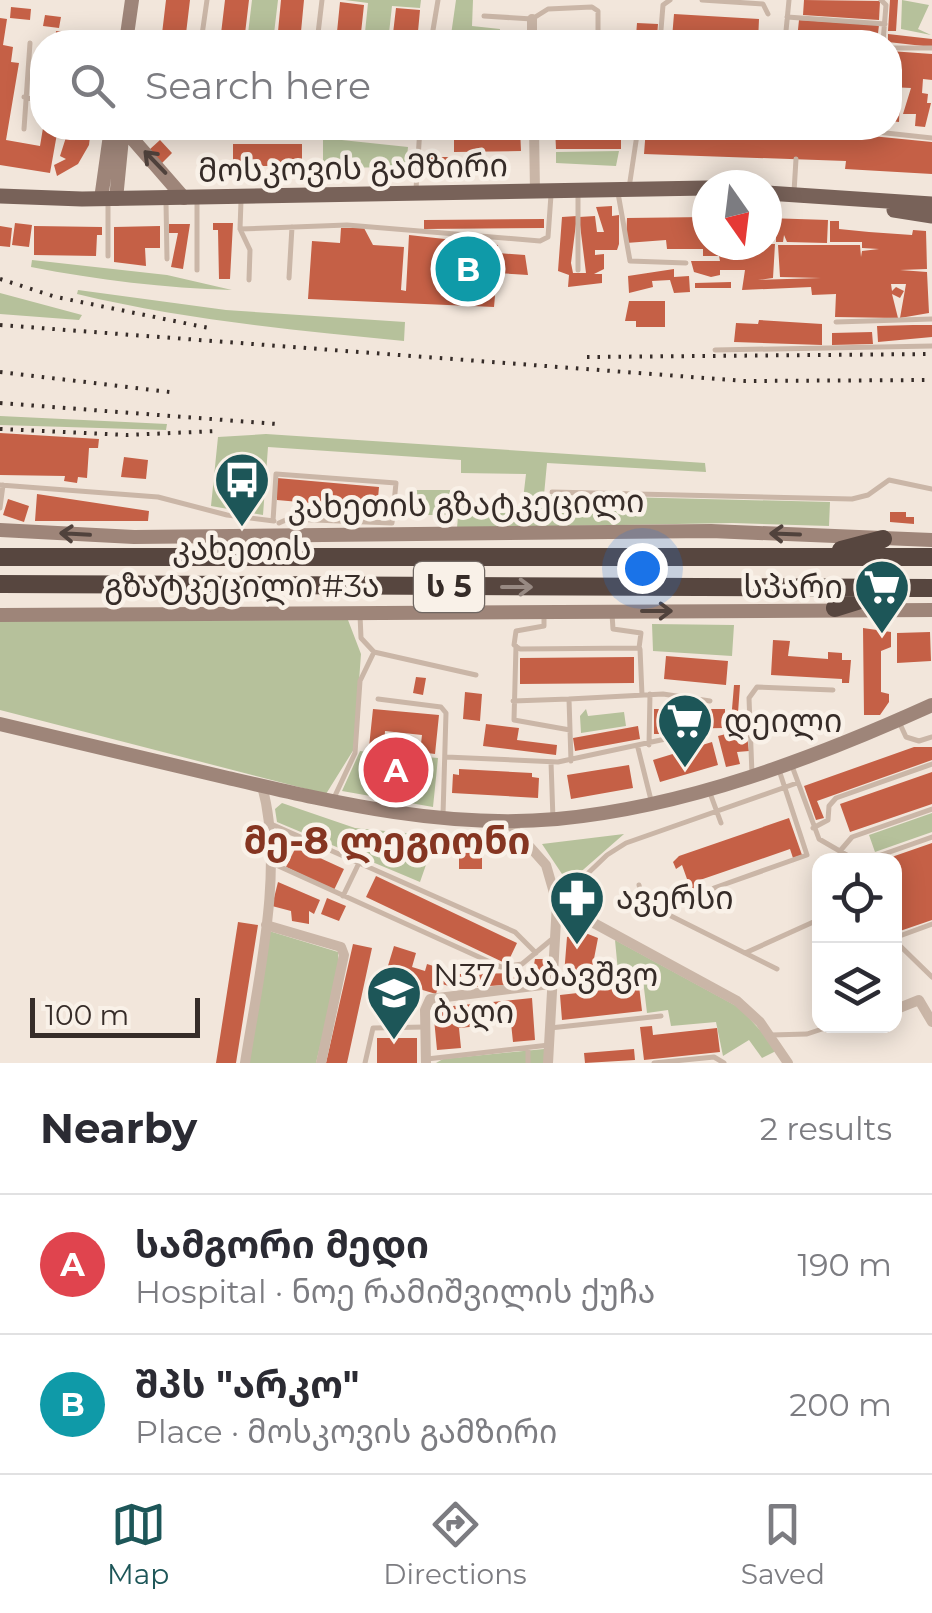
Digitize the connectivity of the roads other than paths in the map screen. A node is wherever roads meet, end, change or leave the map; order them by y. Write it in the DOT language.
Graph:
graph roads {
  1 [pos="132,0"];
  2 [pos="207,0"];
  3 [pos="322,0"];
  4 [pos="438,0"];
  5 [pos="670,0"];
  6 [pos="702,0"];
  7 [pos="788,0"];
  8 [pos="881,0"];
  9 [pos="768,14"];
  10 [pos="484,16"];
  11 [pos="787,17"];
  12 [pos="532,20"];
  13 [pos="884,24"];
  14 [pos="128,30"];
  15 [pos="203,30"];
  16 [pos="318,30"];
  17 [pos="433,30"];
  18 [pos="532,30"];
  19 [pos="598,30"];
  20 [pos="661,30"];
  21 [pos="789,30"];
  22 [pos="884,30"];
  23 [pos="30,43"];
  24 [pos="902,48"];
  25 [pos="932,48"];
  26 [pos="24,97"];
  27 [pos="30,98"];
  28 [pos="24,129"];
  29 [pos="902,135"];
  30 [pos="932,138"];
  31 [pos="110,140"];
  32 [pos="120,140"];
  33 [pos="134,140"];
  34 [pos="419,140"];
  35 [pos="536,140"];
  36 [pos="635,140"];
  37 [pos="796,159"];
  38 [pos="692,188"];
  39 [pos="624,190"];
  40 [pos="578,191"];
  41 [pos="543,192"];
  42 [pos="782,193"];
  43 [pos="794,194"];
  44 [pos="415,195"];
  45 [pos="0,196"];
  46 [pos="241,197"];
  47 [pos="166,198"];
  48 [pos="190,198"];
  49 [pos="826,198"];
  50 [pos="108,199"];
  51 [pos="932,204"];
  52 [pos="932,216"];
  53 [pos="292,227"];
  54 [pos="240,228"];
  55 [pos="108,256"];
  56 [pos="167,258"];
  57 [pos="686,263"];
  58 [pos="197,270"];
  59 [pos="578,270"];
  60 [pos="289,278"];
  61 [pos="249,280"];
  62 [pos="932,319"];
  63 [pos="836,322"];
  64 [pos="932,346"];
  65 [pos="715,350"];
  66 [pos="1,485"];
  67 [pos="932,488"];
  68 [pos="552,492"];
  69 [pos="0,508"];
  70 [pos="279,527"];
  71 [pos="0,530"];
  72 [pos="883,539"];
  73 [pos="932,540"];
  74 [pos="0,556"];
  75 [pos="816,557"];
  76 [pos="932,557"];
  77 [pos="0,584"];
  78 [pos="898,588"];
  79 [pos="932,588"];
  80 [pos="835,608"];
  81 [pos="539,610"];
  82 [pos="932,610"];
  83 [pos="617,611"];
  84 [pos="364,612"];
  85 [pos="0,614"];
  86 [pos="516,646"];
  87 [pos="640,648"];
  88 [pos="374,652"];
  89 [pos="476,674"];
  90 [pos="833,690"];
  91 [pos="650,694"];
  92 [pos="642,695"];
  93 [pos="378,699"];
  94 [pos="569,699"];
  95 [pos="514,701"];
  96 [pos="710,701"];
  97 [pos="932,705"];
  98 [pos="899,720"];
  99 [pos="0,724"];
  100 [pos="570,730"];
  101 [pos="703,732"];
  102 [pos="932,737"];
  103 [pos="400,741"];
  104 [pos="650,745"];
  105 [pos="638,748"];
  106 [pos="446,757"];
  107 [pos="570,760"];
  108 [pos="551,762"];
  109 [pos="932,764"];
  110 [pos="784,765"];
  111 [pos="752,775"];
  112 [pos="798,783"];
  113 [pos="262,786"];
  114 [pos="785,787"];
  115 [pos="708,788"];
  116 [pos="332,802"];
  117 [pos="652,803"];
  118 [pos="716,810"];
  119 [pos="932,811"];
  120 [pos="388,812"];
  121 [pos="443,818"];
  122 [pos="506,819"];
  123 [pos="553,820"];
  124 [pos="268,822"];
  125 [pos="720,823"];
  126 [pos="813,828"];
  127 [pos="932,837"];
  128 [pos="840,852"];
  129 [pos="885,853"];
  130 [pos="268,861"];
  131 [pos="359,863"];
  132 [pos="640,885"];
  133 [pos="714,888"];
  134 [pos="344,896"];
  135 [pos="557,903"];
  136 [pos="812,923"];
  137 [pos="266,924"];
  138 [pos="932,924"];
  139 [pos="902,936"];
  140 [pos="554,938"];
  141 [pos="898,943"];
  142 [pos="536,953"];
  143 [pos="745,953"];
  144 [pos="777,970"];
  145 [pos="932,977"];
  146 [pos="550,984"];
  147 [pos="902,1007"];
  148 [pos="661,1016"];
  149 [pos="932,1022"];
  150 [pos="425,1027"];
  151 [pos="549,1028"];
  152 [pos="812,1033"];
  153 [pos="770,1035"];
  154 [pos="549,1045"];
  155 [pos="528,1048"];
  156 [pos="426,1061"];
  157 [pos="245,1063"];
  158 [pos="321,1063"];
  159 [pos="365,1063"];
  160 [pos="528,1063"];
  161 [pos="548,1063"];
  162 [pos="654,1063"];
  163 [pos="724,1063"];
  164 [pos="788,1063"];
  1 -- 14 [label="street"];
  2 -- 15 [label="lane"];
  3 -- 16 [label="lane"];
  4 -- 17 [label="lane"];
  5 -- 20 [label="lane"];
  6 -- 9 [label="lane"];
  7 -- 11 [label="lane"];
  8 -- 13 [label="lane"];
  10 -- 12 [label="lane"];
  11 -- 13 [label="lane"];
  11 -- 21 [label="lane"];
  12 -- 18 [label="street"];
  12 -- 19 [label="lane"];
  13 -- 22 [label="lane"];
  23 -- 26 [label="lane"];
  24 -- 25 [label="lane"];
  26 -- 27 [label="lane"];
  26 -- 28 [label="lane"];
  29 -- 30 [label="lane"];
  31 -- 50 [label="street"];
  32 -- 50 [label="street"];
  48 -- 33 [label="street, one-way"];
  34 -- 44 [label="lane"];
  35 -- 41 [label="street"];
  36 -- 39 [label="lane"];
  37 -- 43 [label="lane"];
  38 -- 39 [label="main road, მოსკოვის გამზირი"];
  39 -- 40 [label="main road, მოსკოვის გამზირი"];
  39 -- 57 [label="lane"];
  40 -- 41 [label="main road, მოსკოვის გამზირი"];
  40 -- 59 [label="lane"];
  41 -- 44 [label="main road, მოსკოვის გამზირი"];
  41 -- 53 [label="lane"];
  42 -- 43 [label="main road"];
  43 -- 49 [label="main road"];
  44 -- 46 [label="main road, მოსკოვის გამზირი"];
  45 -- 50 [label="main road, მოსკოვის გამზირი"];
  46 -- 48 [label="main road, მოსკოვის გამზირი"];
  46 -- 54 [label="lane"];
  47 -- 48 [label="main road, მოსკოვის გამზირი"];
  47 -- 50 [label="main road, მოსკოვის გამზირი"];
  47 -- 56 [label="lane"];
  48 -- 58 [label="lane"];
  49 -- 51 [label="main road"];
  49 -- 52 [label="main road"];
  50 -- 55 [label="lane"];
  53 -- 54 [label="lane"];
  53 -- 60 [label="lane"];
  54 -- 61 [label="lane"];
  62 -- 63 [label="lane"];
  64 -- 65 [label="lane"];
  66 -- 69 [label="lane"];
  66 -- 70 [label="lane"];
  67 -- 68 [label="lane"];
  70 -- 70 [label="lane"];
  70 -- 71 [label="street, კახეთის გზატკეცილი, one-way"];
  72 -- 70 [label="street, კახეთის გზატკეცილი, one-way"];
  72 -- 73 [label="street, კახეთის გზატკეცილი"];
  72 -- 75 [label="highway"];
  74 -- 75 [label="highway, კახეთის გზატკეცილი / ს 5"];
  75 -- 76 [label="highway, კახეთის გზატკეცილი / ს 5"];
  77 -- 78 [label="highway, ს 5, one-way"];
  78 -- 79 [label="highway, ს 5"];
  78 -- 80 [label="highway"];
  80 -- 82 [label="street"];
  83 -- 80 [label="street, one-way"];
  81 -- 83 [label="street"];
  81 -- 84 [label="street"];
  81 -- 86 [label="lane"];
  83 -- 87 [label="lane"];
  84 -- 85 [label="street"];
  84 -- 88 [label="lane"];
  86 -- 87 [label="lane"];
  86 -- 95 [label="lane"];
  87 -- 92 [label="lane"];
  88 -- 89 [label="lane"];
  88 -- 116 [label="lane"];
  90 -- 111 [label="lane"];
  91 -- 92 [label="lane"];
  91 -- 96 [label="lane"];
  91 -- 104 [label="lane"];
  92 -- 94 [label="lane"];
  93 -- 106 [label="lane"];
  94 -- 95 [label="lane"];
  94 -- 100 [label="lane"];
  95 -- 100 [label="lane"];
  97 -- 98 [label="street"];
  98 -- 102 [label="lane"];
  98 -- 110 [label="street"];
  99 -- 113 [label="street"];
  100 -- 107 [label="lane"];
  101 -- 104 [label="lane"];
  103 -- 120 [label="lane"];
  104 -- 105 [label="lane"];
  105 -- 107 [label="lane"];
  105 -- 117 [label="lane"];
  106 -- 108 [label="lane"];
  106 -- 121 [label="lane"];
  107 -- 108 [label="lane"];
  108 -- 123 [label="lane"];
  109 -- 126 [label="lane"];
  110 -- 111 [label="street"];
  110 -- 112 [label="lane"];
  110 -- 114 [label="lane"];
  111 -- 115 [label="street"];
  112 -- 114 [label="lane"];
  112 -- 126 [label="lane"];
  113 -- 116 [label="street"];
  113 -- 124 [label="street"];
  114 -- 118 [label="lane"];
  114 -- 133 [label="lane"];
  115 -- 117 [label="street"];
  115 -- 118 [label="lane"];
  116 -- 120 [label="street"];
  117 -- 123 [label="street"];
  118 -- 125 [label="lane"];
  118 -- 135 [label="lane"];
  119 -- 128 [label="lane"];
  120 -- 121 [label="street"];
  121 -- 122 [label="street"];
  122 -- 123 [label="street"];
  122 -- 135 [label="street"];
  124 -- 130 [label="street"];
  124 -- 131 [label="lane"];
  126 -- 128 [label="lane"];
  127 -- 129 [label="lane"];
  130 -- 134 [label="lane"];
  130 -- 137 [label="street"];
  131 -- 134 [label="lane"];
  131 -- 142 [label="lane"];
  132 -- 143 [label="lane"];
  134 -- 142 [label="lane"];
  135 -- 140 [label="street"];
  135 -- 153 [label="street"];
  136 -- 143 [label="lane"];
  137 -- 157 [label="street"];
  137 -- 158 [label="street"];
  138 -- 139 [label="lane"];
  140 -- 142 [label="lane"];
  140 -- 146 [label="street"];
  141 -- 145 [label="lane"];
  143 -- 144 [label="lane"];
  146 -- 150 [label="street"];
  146 -- 151 [label="street"];
  147 -- 149 [label="street"];
  148 -- 151 [label="lane"];
  150 -- 156 [label="street"];
  150 -- 159 [label="lane"];
  151 -- 154 [label="street"];
  152 -- 153 [label="lane"];
  153 -- 164 [label="street"];
  154 -- 155 [label="lane"];
  154 -- 161 [label="street"];
  155 -- 156 [label="lane"];
  155 -- 160 [label="lane"];
  162 -- 163 [label="lane"];
}
